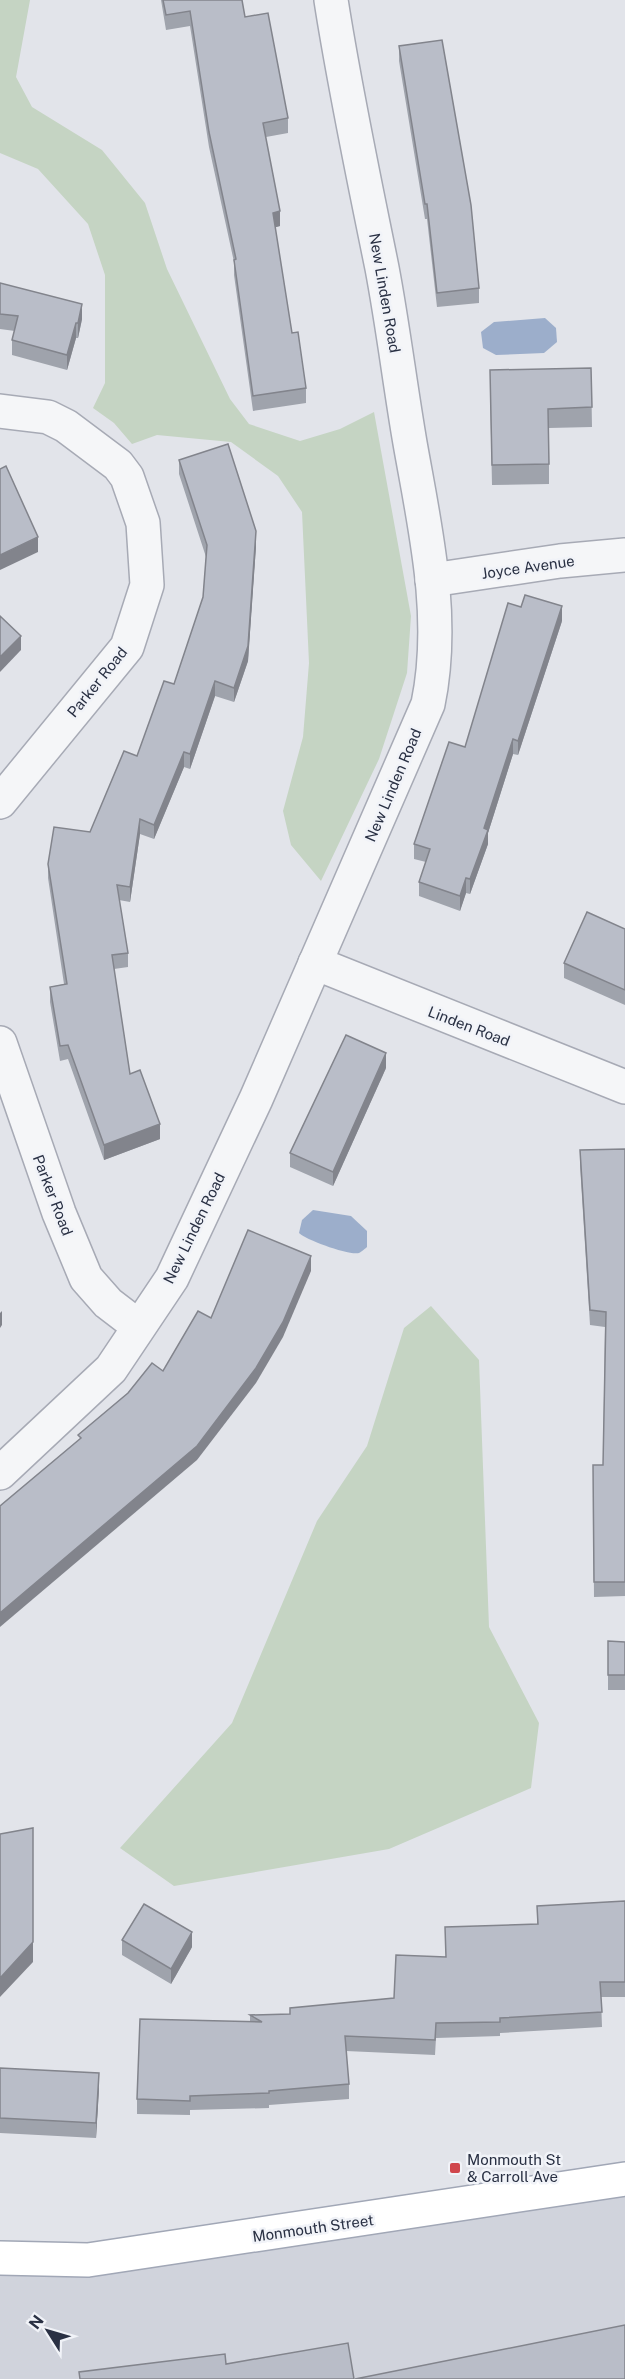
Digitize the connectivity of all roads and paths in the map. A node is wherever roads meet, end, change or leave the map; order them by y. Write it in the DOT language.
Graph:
graph roads {
  1 [pos="331,0"];
  2 [pos="0,411"];
  3 [pos="625,555"];
  4 [pos="432,580"];
  5 [pos="0,802"];
  6 [pos="315,963"];
  7 [pos="0,1043"];
  8 [pos="625,1087"];
  9 [pos="138,1326"];
  10 [pos="0,1473"];
  11 [pos="625,2179"];
  12 [pos="0,2258"];
  1 -- 4 [label="street, New Linden Road"];
  2 -- 5 [label="street, Parker Road"];
  3 -- 4 [label="street, Joyce Avenue"];
  4 -- 6 [label="street, New Linden Road"];
  6 -- 8 [label="street, Linden Road"];
  6 -- 9 [label="street, New Linden Road"];
  7 -- 9 [label="street, Parker Road"];
  9 -- 10 [label="street, New Linden Road"];
  11 -- 12 [label="main road, Monmouth Street"];
}
